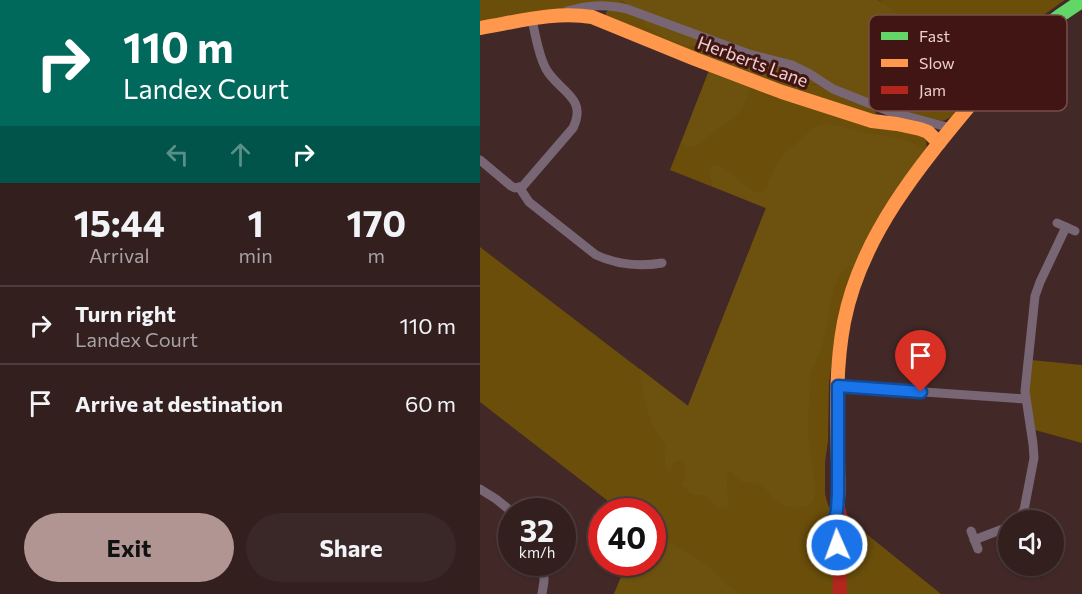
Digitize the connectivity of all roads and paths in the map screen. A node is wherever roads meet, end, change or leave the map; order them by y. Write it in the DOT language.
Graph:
graph roads {
  1 [pos="1082,1"];
  2 [pos="610,6"];
  3 [pos="1060,15"];
  4 [pos="553,16"];
  5 [pos="532,20"];
  6 [pos="605,23"];
  7 [pos="480,28"];
  8 [pos="869,103"];
  9 [pos="880,111"];
  10 [pos="892,111"];
  11 [pos="965,111"];
  12 [pos="872,121"];
  13 [pos="951,128"];
  14 [pos="939,143"];
  15 [pos="480,160"];
  16 [pos="519,187"];
  17 [pos="1066,227"];
  18 [pos="662,263"];
  19 [pos="838,386"];
  20 [pos="1025,399"];
  21 [pos="480,489"];
  22 [pos="498,502"];
  23 [pos="1024,510"];
  24 [pos="998,531"];
  25 [pos="974,540"];
  26 [pos="544,576"];
  27 [pos="542,594"];
  28 [pos="840,594"];
  1 -- 3 [label="street"];
  2 -- 4 [label="street, Herberts Lane"];
  2 -- 6 [label="street"];
  2 -- 8 [label="street, Herberts Lane"];
  4 -- 5 [label="street, Herberts Lane"];
  4 -- 6 [label="street, Herberts Lane"];
  5 -- 7 [label="street, Herberts Lane"];
  5 -- 16 [label="street"];
  6 -- 12 [label="street, Herberts Lane"];
  9 -- 12 [label="street"];
  10 -- 13 [label="street, Herberts Lane"];
  11 -- 13 [label="street"];
  12 -- 14 [label="street, Herberts Lane"];
  13 -- 14 [label="street"];
  14 -- 19 [label="street"];
  15 -- 16 [label="street"];
  16 -- 18 [label="street"];
  17 -- 20 [label="street"];
  19 -- 20 [label="street"];
  19 -- 28 [label="street"];
  20 -- 23 [label="street"];
  21 -- 22 [label="street"];
  24 -- 25 [label="street"];
  26 -- 27 [label="street"];
}
